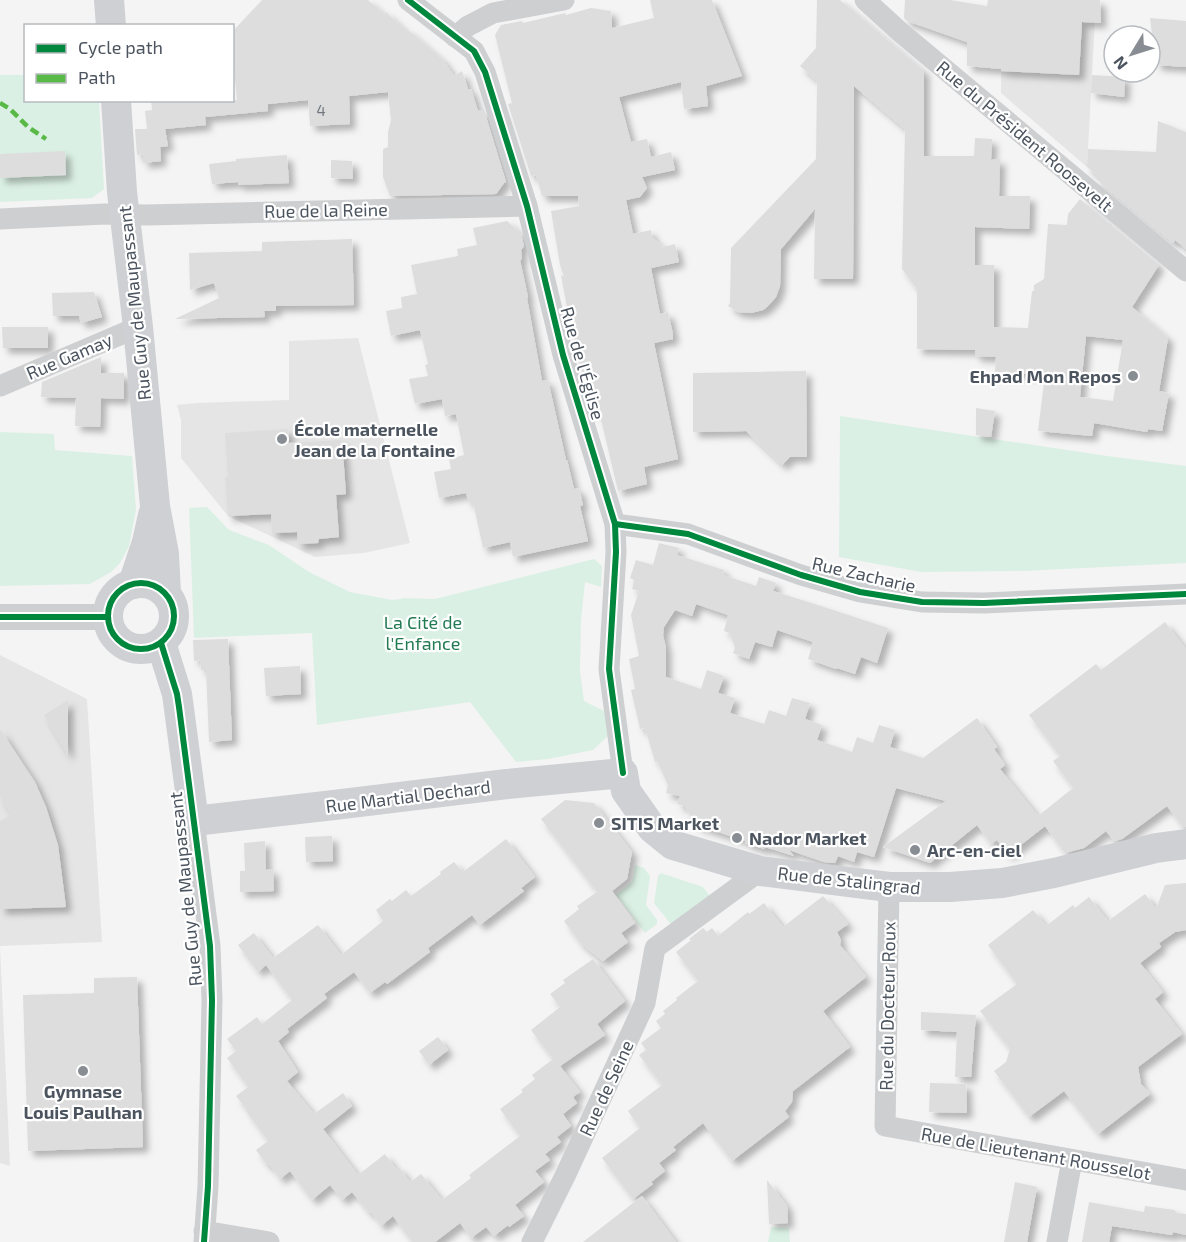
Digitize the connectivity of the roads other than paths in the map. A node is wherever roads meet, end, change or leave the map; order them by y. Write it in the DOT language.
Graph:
graph roads {
  1 [pos="109,0"];
  2 [pos="408,0"];
  3 [pos="564,0"];
  4 [pos="865,0"];
  5 [pos="111,24"];
  6 [pos="455,37"];
  7 [pos="116,102"];
  8 [pos="527,206"];
  9 [pos="124,215"];
  10 [pos="0,219"];
  11 [pos="1186,271"];
  12 [pos="138,327"];
  13 [pos="0,386"];
  14 [pos="155,506"];
  15 [pos="615,524"];
  16 [pos="133,584"];
  17 [pos="166,594"];
  18 [pos="1186,594"];
  19 [pos="0,617"];
  20 [pos="108,617"];
  21 [pos="161,643"];
  22 [pos="622,773"];
  23 [pos="194,821"];
  24 [pos="1186,844"];
  25 [pos="760,871"];
  26 [pos="889,887"];
  27 [pos="885,1126"];
  28 [pos="1072,1160"];
  29 [pos="1186,1180"];
  30 [pos="204,1236"];
  31 [pos="269,1242"];
  32 [pos="532,1242"];
  33 [pos="1057,1242"];
  1 -- 5 [label="main road"];
  2 -- 6 [label="street, Rue de l'Église"];
  3 -- 6 [label="street"];
  4 -- 11 [label="street, Rue du Président Roosevelt"];
  6 -- 8 [label="street, Rue de l'Église"];
  7 -- 9 [label="main road, Rue Guy de Maupassant"];
  8 -- 9 [label="street, Rue de la Reine"];
  8 -- 15 [label="street, Rue de l'Église"];
  9 -- 10 [label="street, Rue de la Reine"];
  9 -- 12 [label="main road, Rue Guy de Maupassant"];
  12 -- 13 [label="street, Rue Gamay"];
  12 -- 14 [label="main road, Rue Guy de Maupassant"];
  14 -- 16 [label="main road, Rue Guy de Maupassant"];
  14 -- 17 [label="main road, Rue Guy de Maupassant"];
  15 -- 18 [label="street, Rue Zacharie"];
  15 -- 22 [label="street, Rue de l'Église"];
  16 -- 17 [label="main road"];
  16 -- 20 [label="main road"];
  17 -- 21 [label="main road"];
  19 -- 20 [label="street"];
  20 -- 21 [label="main road"];
  21 -- 23 [label="main road, Rue Guy de Maupassant"];
  22 -- 23 [label="main road, Rue Martial Dechard"];
  22 -- 25 [label="main road, Rue de Stalingrad"];
  23 -- 30 [label="street, Rue Guy de Maupassant"];
  24 -- 26 [label="main road, Rue de Stalingrad"];
  25 -- 26 [label="main road, Rue de Stalingrad"];
  25 -- 32 [label="street, Rue de Seine"];
  26 -- 27 [label="street, Rue du Docteur Roux"];
  27 -- 28 [label="street, Rue de Lieutenant Rousselot"];
  28 -- 29 [label="street, Rue de Lieutenant Rousselot"];
  28 -- 33 [label="street"];
  30 -- 31 [label="street"];
}
